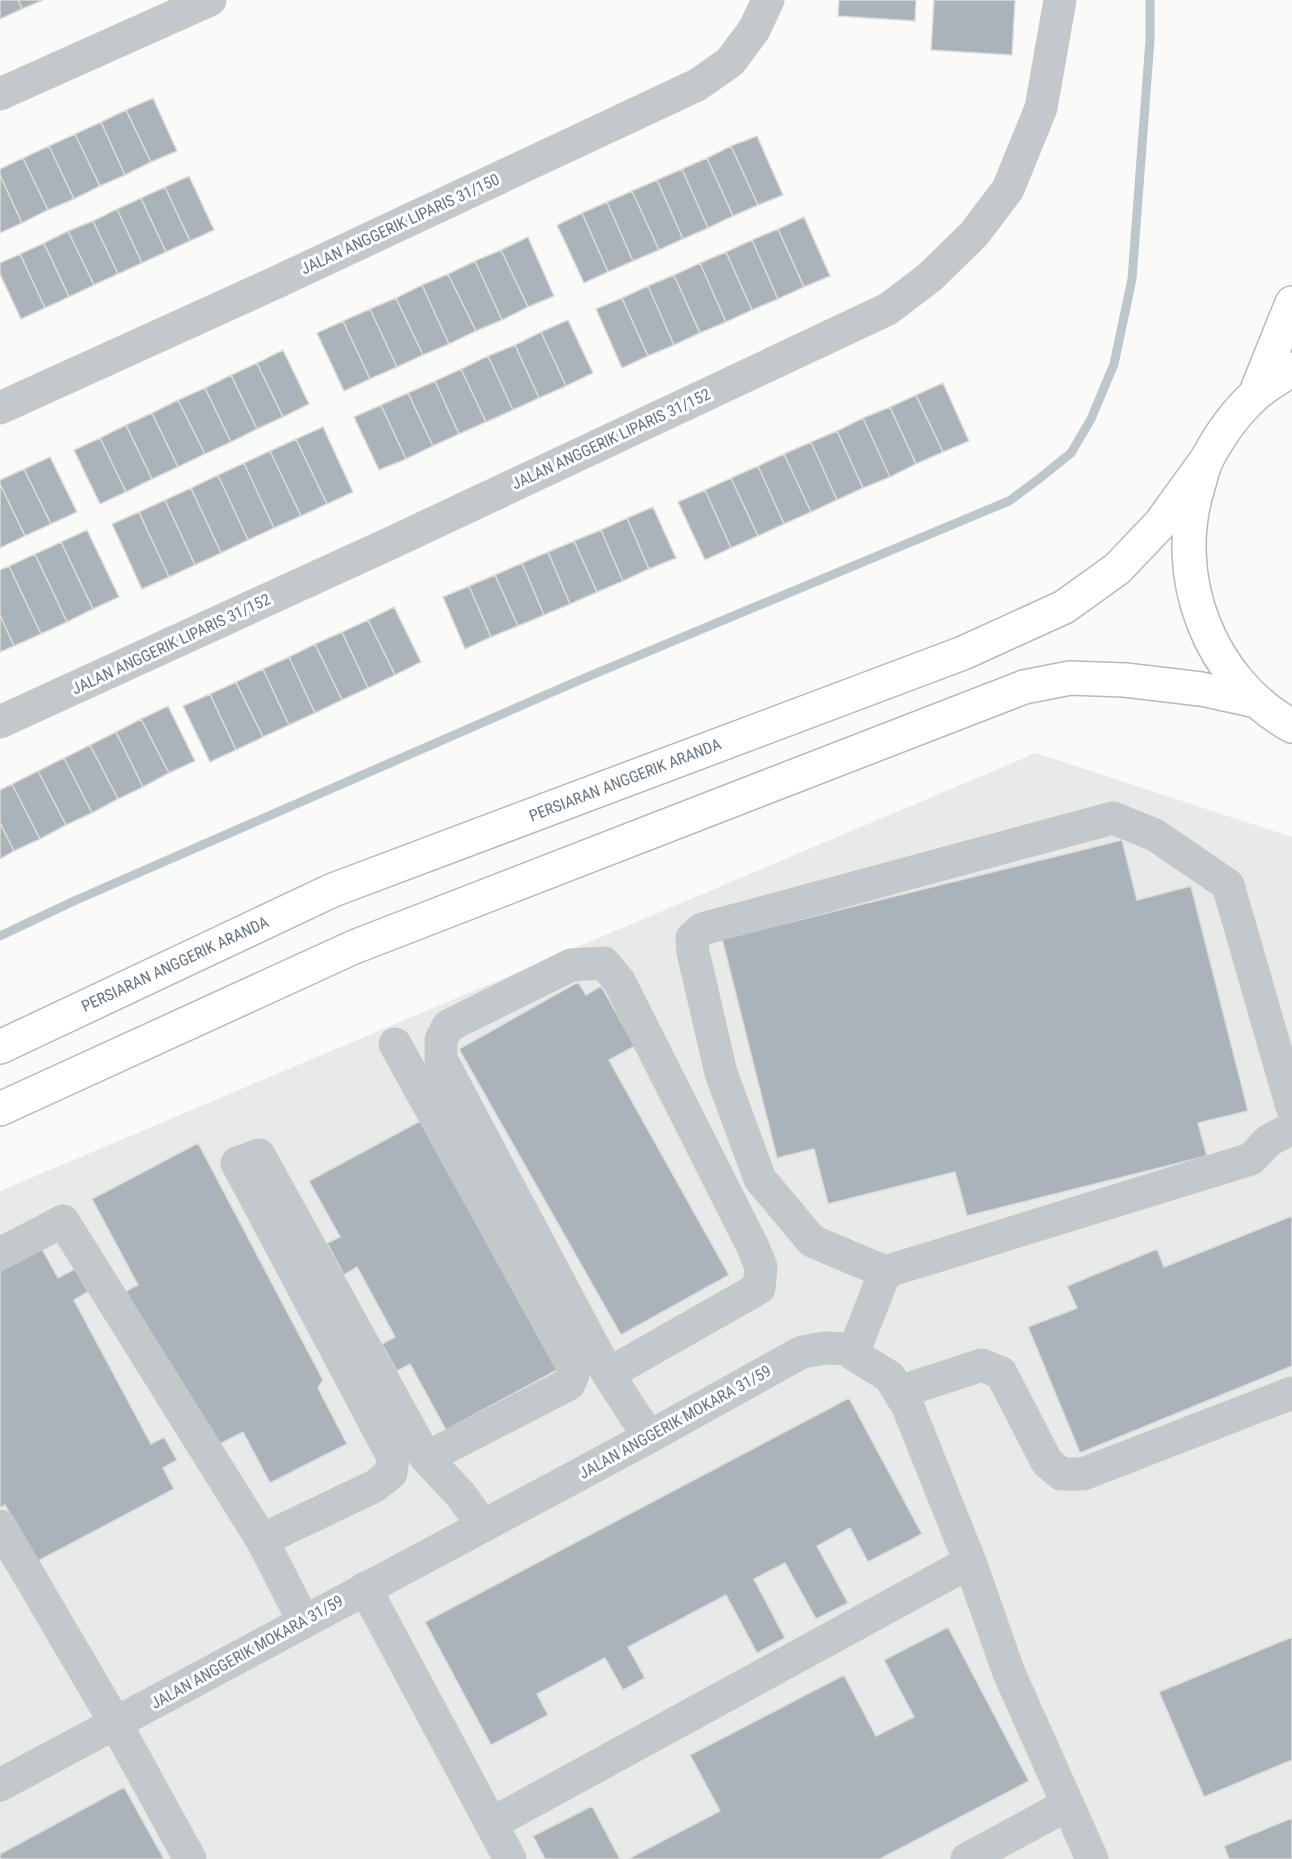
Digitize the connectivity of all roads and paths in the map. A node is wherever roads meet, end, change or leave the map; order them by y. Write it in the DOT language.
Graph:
graph roads {
  1 [pos="768,0"];
  2 [pos="1060,0"];
  3 [pos="196,2"];
  4 [pos="0,94"];
  5 [pos="1292,303"];
  6 [pos="1292,369"];
  7 [pos="1255,395"];
  8 [pos="0,408"];
  9 [pos="1207,459"];
  10 [pos="1256,701"];
  11 [pos="0,722"];
  12 [pos="1292,726"];
  13 [pos="394,1044"];
  14 [pos="0,1047"];
  15 [pos="1292,1107"];
  16 [pos="0,1109"];
  17 [pos="1292,1128"];
  18 [pos="0,1254"];
  19 [pos="885,1272"];
  20 [pos="853,1354"];
  21 [pos="608,1374"];
  22 [pos="899,1392"];
  23 [pos="1292,1393"];
  24 [pos="649,1437"];
  25 [pos="426,1458"];
  26 [pos="0,1526"];
  27 [pos="483,1526"];
  28 [pos="262,1540"];
  29 [pos="970,1562"];
  30 [pos="365,1588"];
  31 [pos="304,1622"];
  32 [pos="116,1724"];
  33 [pos="0,1785"];
  34 [pos="1067,1805"];
  35 [pos="491,1824"];
  36 [pos="190,1859"];
  37 [pos="510,1859"];
  38 [pos="968,1859"];
  39 [pos="1092,1859"];
  1 -- 8 [label="street, JALAN ANGGERIK LIPARIS 31/150"];
  2 -- 11 [label="street, JALAN ANGGERIK LIPARIS 31/152"];
  3 -- 4 [label="street"];
  5 -- 7 [label="main road"];
  6 -- 7 [label="main road"];
  7 -- 9 [label="main road"];
  9 -- 10 [label="main road"];
  9 -- 14 [label="main road, PERSIARAN ANGGERIK ARANDA"];
  10 -- 12 [label="main road"];
  10 -- 16 [label="main road"];
  13 -- 25 [label="street"];
  15 -- 19 [label="street"];
  17 -- 19 [label="street"];
  18 -- 28 [label="street"];
  19 -- 20 [label="street"];
  20 -- 22 [label="street, JALAN ANGGERIK MOKARA 31/59"];
  20 -- 24 [label="street, JALAN ANGGERIK MOKARA 31/59"];
  21 -- 21 [label="street"];
  21 -- 24 [label="street"];
  22 -- 23 [label="street"];
  22 -- 29 [label="street, JALAN ANGGERIK MOKARA 31/59"];
  24 -- 27 [label="street, JALAN ANGGERIK MOKARA 31/59"];
  25 -- 27 [label="street"];
  25 -- 28 [label="street"];
  26 -- 32 [label="street"];
  27 -- 30 [label="street, JALAN ANGGERIK MOKARA 31/59"];
  28 -- 31 [label="street"];
  29 -- 34 [label="street, JALAN ANGGERIK MOKARA 31/59"];
  29 -- 35 [label="street"];
  30 -- 31 [label="street, JALAN ANGGERIK MOKARA 31/59"];
  30 -- 35 [label="street"];
  31 -- 32 [label="street, JALAN ANGGERIK MOKARA 31/59"];
  32 -- 33 [label="street, JALAN ANGGERIK MOKARA 31/59"];
  32 -- 36 [label="street"];
  34 -- 38 [label="street"];
  34 -- 39 [label="street, JALAN ANGGERIK MOKARA 31/59"];
  35 -- 37 [label="street"];
}
